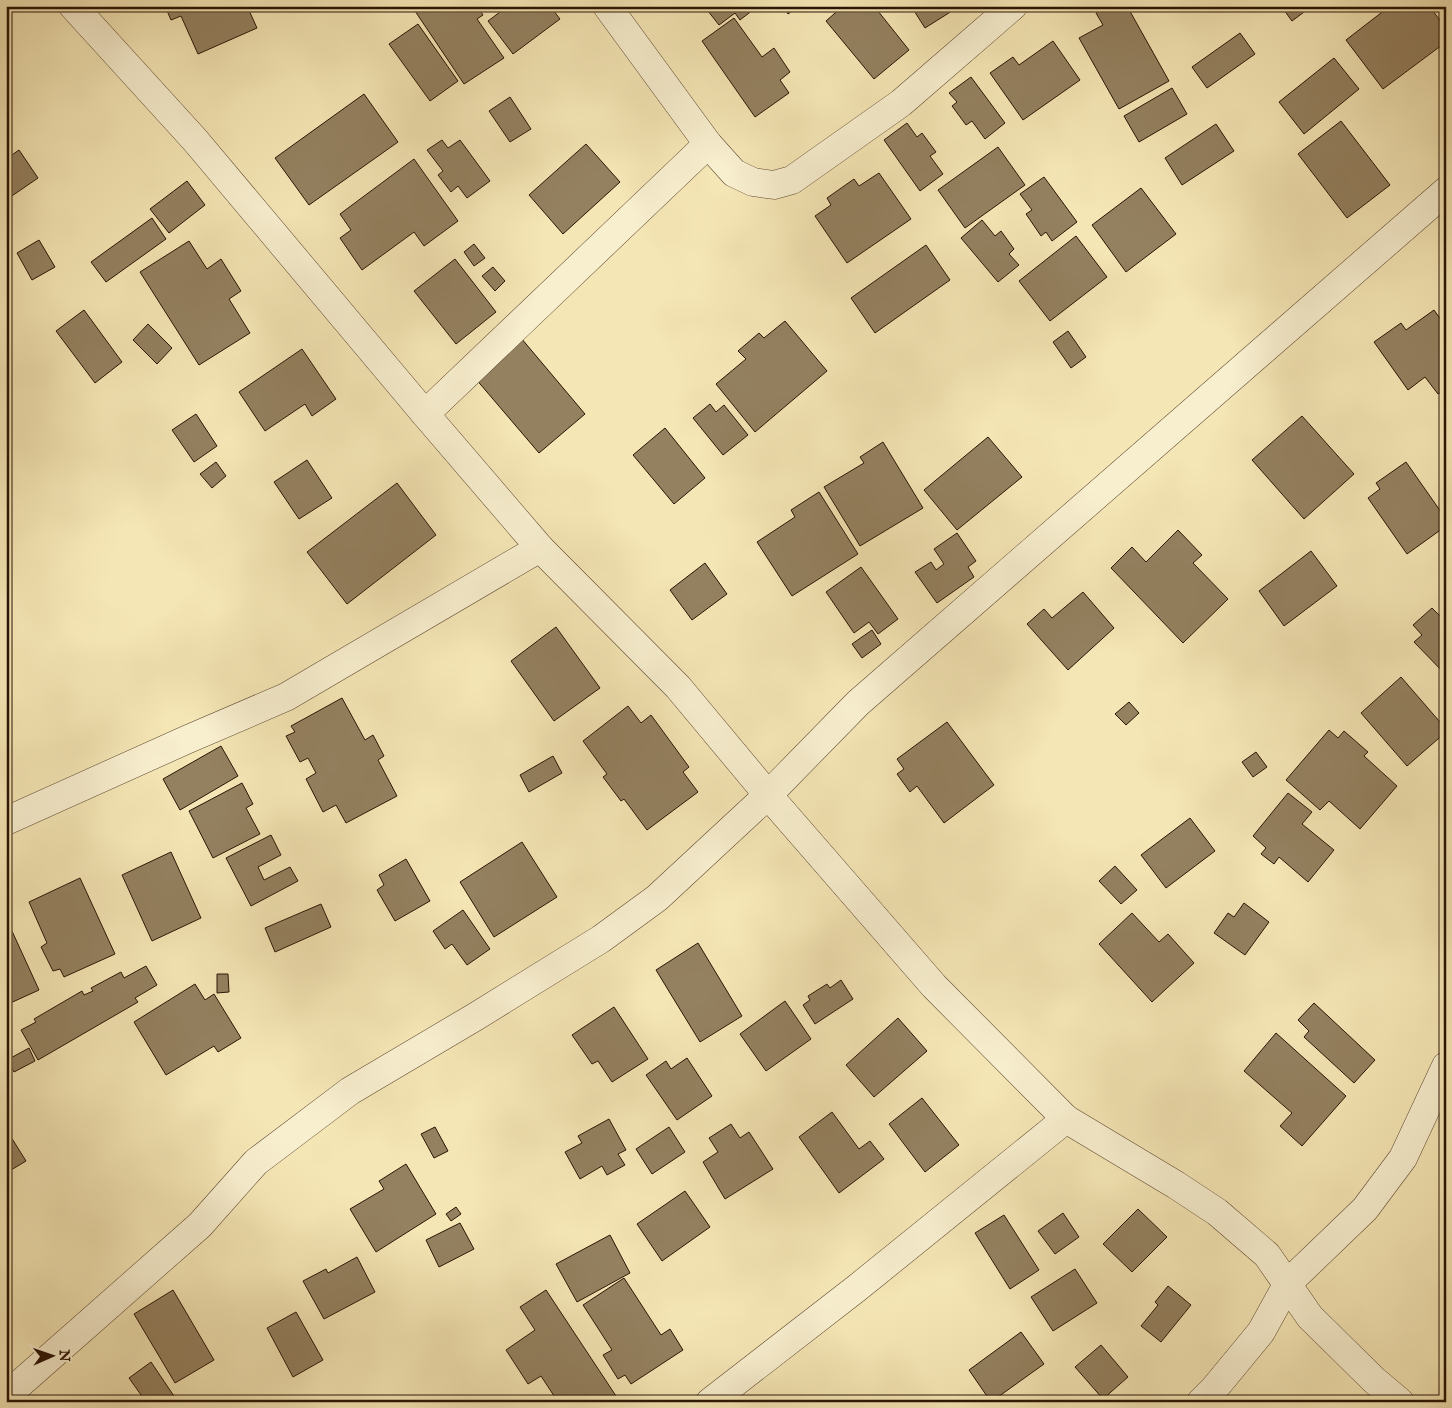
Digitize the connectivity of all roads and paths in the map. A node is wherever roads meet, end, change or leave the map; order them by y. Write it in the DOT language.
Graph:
graph roads {
  1 [pos="72,6"];
  2 [pos="606,6"];
  3 [pos="1013,6"];
  4 [pos="708,144"];
  5 [pos="1446,191"];
  6 [pos="425,414"];
  7 [pos="540,548"];
  8 [pos="768,794"];
  9 [pos="6,821"];
  10 [pos="1446,1066"];
  11 [pos="1066,1119"];
  12 [pos="1288,1283"];
  13 [pos="6,1396"];
  14 [pos="710,1402"];
  15 [pos="1201,1402"];
  16 [pos="1400,1402"];
  1 -- 6 [label="street"];
  2 -- 4 [label="street"];
  3 -- 4 [label="street"];
  4 -- 6 [label="street"];
  5 -- 8 [label="street"];
  6 -- 7 [label="street"];
  7 -- 8 [label="street"];
  7 -- 9 [label="street"];
  8 -- 11 [label="street"];
  8 -- 13 [label="street"];
  10 -- 12 [label="street"];
  11 -- 12 [label="street"];
  11 -- 14 [label="street"];
  12 -- 15 [label="street"];
  12 -- 16 [label="street"];
}
